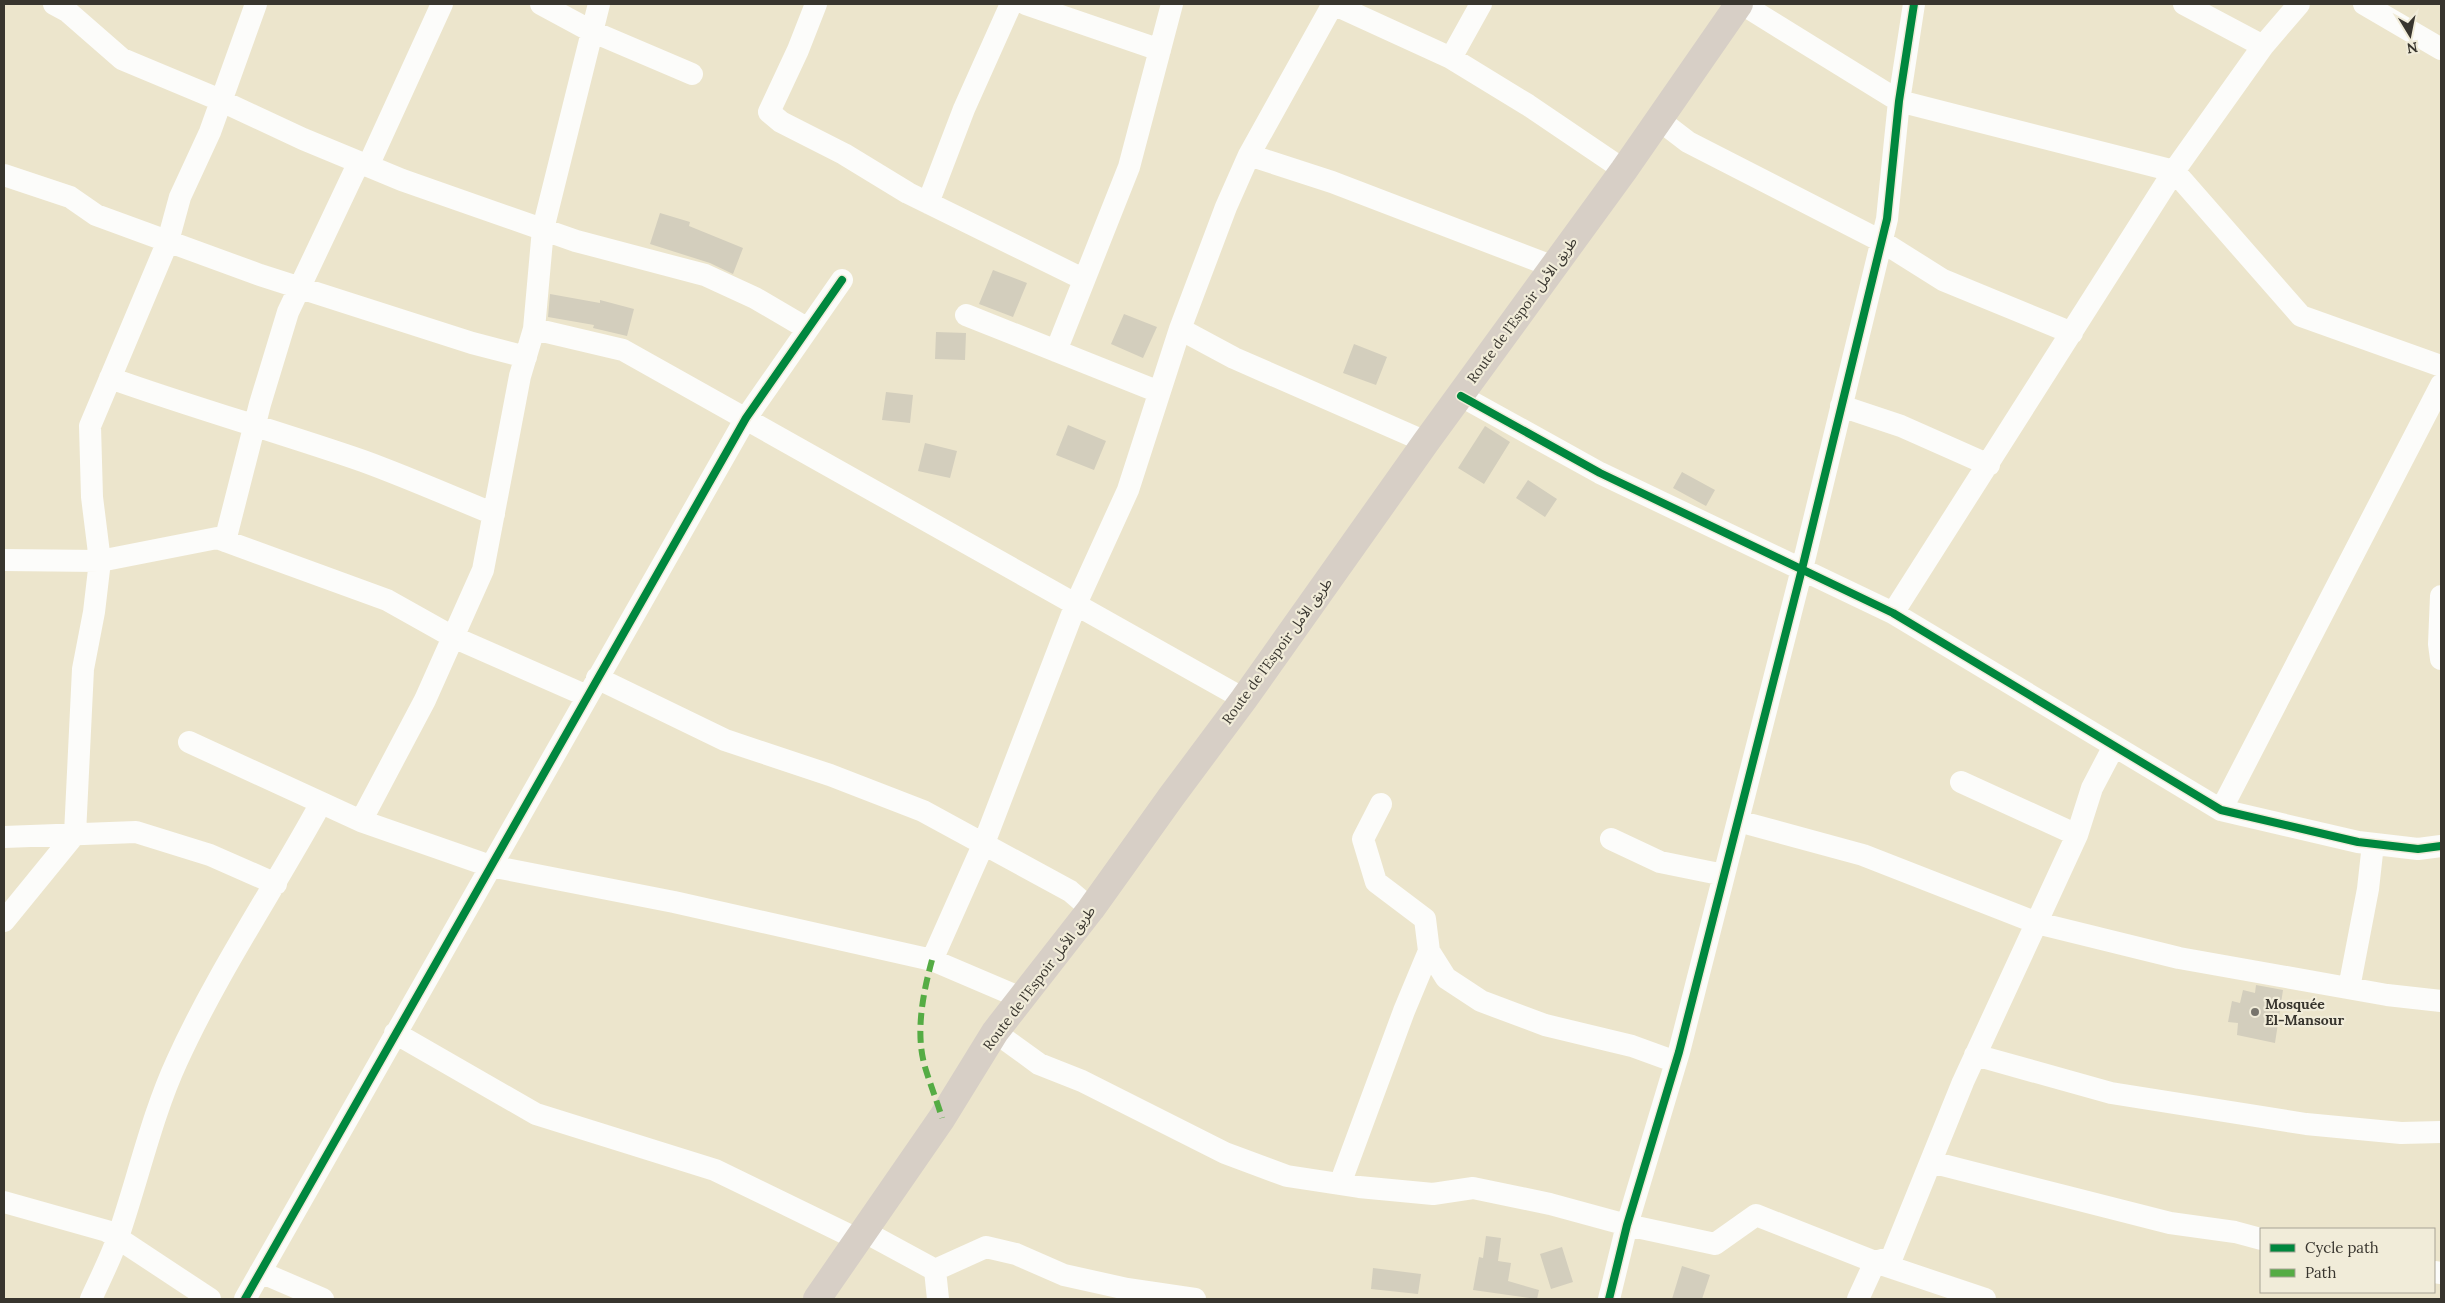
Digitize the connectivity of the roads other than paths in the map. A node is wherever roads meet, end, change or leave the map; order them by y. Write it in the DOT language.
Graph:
graph roads {
  1 [pos="54,4"];
  2 [pos="256,4"];
  3 [pos="442,4"];
  4 [pos="541,4"];
  5 [pos="599,4"];
  6 [pos="816,4"];
  7 [pos="1011,4"];
  8 [pos="1026,4"];
  9 [pos="1172,4"];
  10 [pos="1333,4"];
  11 [pos="1481,4"];
  12 [pos="1740,4"];
  13 [pos="1914,4"];
  14 [pos="2184,4"];
  15 [pos="2299,4"];
  16 [pos="2364,4"];
  17 [pos="591,31"];
  18 [pos="2263,46"];
  19 [pos="2441,49"];
  20 [pos="1160,50"];
  21 [pos="1451,58"];
  22 [pos="692,74"];
  23 [pos="222,101"];
  24 [pos="1899,101"];
  25 [pos="1658,119"];
  26 [pos="1249,155"];
  27 [pos="364,164"];
  28 [pos="1624,170"];
  29 [pos="2174,171"];
  30 [pos="4,175"];
  31 [pos="928,203"];
  32 [pos="543,229"];
  33 [pos="168,241"];
  34 [pos="1881,241"];
  35 [pos="1554,266"];
  36 [pos="1083,279"];
  37 [pos="842,280"];
  38 [pos="300,288"];
  39 [pos="966,315"];
  40 [pos="808,328"];
  41 [pos="534,329"];
  42 [pos="1180,329"];
  43 [pos="2072,333"];
  44 [pos="1056,351"];
  45 [pos="526,357"];
  46 [pos="2441,366"];
  47 [pos="110,378"];
  48 [pos="2441,385"];
  49 [pos="1159,392"];
  50 [pos="1461,396"];
  51 [pos="1841,406"];
  52 [pos="746,418"];
  53 [pos="255,425"];
  54 [pos="1426,442"];
  55 [pos="1989,465"];
  56 [pos="494,514"];
  57 [pos="225,541"];
  58 [pos="4,560"];
  59 [pos="100,561"];
  60 [pos="1802,568"];
  61 [pos="2441,596"];
  62 [pos="1076,604"];
  63 [pos="1893,613"];
  64 [pos="454,637"];
  65 [pos="2441,659"];
  66 [pos="592,687"];
  67 [pos="1244,699"];
  68 [pos="189,742"];
  69 [pos="2114,746"];
  70 [pos="1962,782"];
  71 [pos="322,803"];
  72 [pos="1381,804"];
  73 [pos="2221,810"];
  74 [pos="360,821"];
  75 [pos="1738,821"];
  76 [pos="75,834"];
  77 [pos="2077,835"];
  78 [pos="4,837"];
  79 [pos="1611,839"];
  80 [pos="984,843"];
  81 [pos="2373,844"];
  82 [pos="2441,846"];
  83 [pos="490,866"];
  84 [pos="1724,875"];
  85 [pos="276,884"];
  86 [pos="1091,909"];
  87 [pos="4,921"];
  88 [pos="2037,924"];
  89 [pos="1429,951"];
  90 [pos="932,960"];
  91 [pos="2349,988"];
  92 [pos="1021,998"];
  93 [pos="2441,1001"];
  94 [pos="995,1032"];
  95 [pos="395,1033"];
  96 [pos="1975,1055"];
  97 [pos="1676,1062"];
  98 [pos="2441,1132"];
  99 [pos="1932,1162"];
  100 [pos="1340,1184"];
  101 [pos="4,1202"];
  102 [pos="1627,1225"];
  103 [pos="862,1236"];
  104 [pos="2260,1238"];
  105 [pos="118,1239"];
  106 [pos="1875,1262"];
  107 [pos="934,1270"];
  108 [pos="260,1272"];
  109 [pos="1103,1292"];
  110 [pos="91,1299"];
  111 [pos="210,1299"];
  112 [pos="245,1299"];
  113 [pos="323,1299"];
  114 [pos="817,1299"];
  115 [pos="938,1299"];
  116 [pos="1195,1299"];
  117 [pos="1609,1299"];
  118 [pos="1858,1299"];
  119 [pos="1986,1299"];
  1 -- 23 [label="street"];
  2 -- 23 [label="street"];
  3 -- 27 [label="street"];
  4 -- 17 [label="street"];
  5 -- 17 [label="street"];
  6 -- 31 [label="street"];
  7 -- 31 [label="street"];
  8 -- 20 [label="street"];
  9 -- 20 [label="street"];
  10 -- 21 [label="street"];
  10 -- 26 [label="street"];
  11 -- 21 [label="street"];
  12 -- 24 [label="street"];
  12 -- 25 [label="highway, Route de l’Espoir طريق الأمل"];
  13 -- 24 [label="street"];
  14 -- 18 [label="street"];
  15 -- 18 [label="street"];
  16 -- 19 [label="street"];
  17 -- 22 [label="street"];
  17 -- 32 [label="street"];
  18 -- 29 [label="street"];
  20 -- 36 [label="street"];
  21 -- 28 [label="street"];
  23 -- 27 [label="street"];
  23 -- 33 [label="street"];
  24 -- 29 [label="street"];
  24 -- 34 [label="street"];
  25 -- 28 [label="highway, Route de l’Espoir طريق الأمل"];
  25 -- 34 [label="street"];
  26 -- 35 [label="street"];
  26 -- 42 [label="street"];
  27 -- 32 [label="street"];
  27 -- 38 [label="street"];
  28 -- 35 [label="highway, Route de l’Espoir طريق الأمل"];
  29 -- 43 [label="street"];
  29 -- 46 [label="street"];
  30 -- 33 [label="street"];
  31 -- 36 [label="street"];
  32 -- 40 [label="street"];
  32 -- 41 [label="street"];
  33 -- 38 [label="street"];
  33 -- 47 [label="street"];
  34 -- 43 [label="street"];
  34 -- 51 [label="street"];
  35 -- 50 [label="highway, Route de l’Espoir طريق الأمل"];
  36 -- 44 [label="street"];
  37 -- 40 [label="street"];
  38 -- 45 [label="street"];
  38 -- 53 [label="street"];
  39 -- 44 [label="street"];
  40 -- 52 [label="street"];
  41 -- 45 [label="street"];
  41 -- 52 [label="street"];
  42 -- 49 [label="street"];
  42 -- 54 [label="street"];
  43 -- 55 [label="street"];
  44 -- 49 [label="street"];
  45 -- 56 [label="street"];
  47 -- 53 [label="street"];
  47 -- 59 [label="street"];
  48 -- 73 [label="street"];
  49 -- 62 [label="street"];
  50 -- 54 [label="highway, Route de l’Espoir طريق الأمل"];
  50 -- 60 [label="street"];
  51 -- 55 [label="street"];
  51 -- 60 [label="street"];
  52 -- 62 [label="street"];
  52 -- 66 [label="street"];
  53 -- 56 [label="street"];
  53 -- 57 [label="street"];
  54 -- 67 [label="highway, Route de l’Espoir طريق الأمل"];
  55 -- 63 [label="street"];
  56 -- 64 [label="street"];
  57 -- 59 [label="street"];
  57 -- 64 [label="street"];
  58 -- 59 [label="street"];
  59 -- 76 [label="street"];
  60 -- 63 [label="street"];
  60 -- 75 [label="street"];
  61 -- 65 [label="street"];
  62 -- 67 [label="street"];
  62 -- 80 [label="street"];
  63 -- 69 [label="street"];
  64 -- 66 [label="street"];
  64 -- 74 [label="street"];
  66 -- 80 [label="street"];
  66 -- 83 [label="street"];
  67 -- 86 [label="highway, Route de l’Espoir طريق الأمل"];
  68 -- 71 [label="street"];
  69 -- 73 [label="street"];
  69 -- 77 [label="street"];
  70 -- 77 [label="street"];
  71 -- 74 [label="street"];
  71 -- 85 [label="street"];
  72 -- 89 [label="street"];
  73 -- 81 [label="street"];
  74 -- 83 [label="street"];
  75 -- 84 [label="street"];
  75 -- 88 [label="street"];
  76 -- 78 [label="street"];
  76 -- 85 [label="street"];
  76 -- 87 [label="street"];
  77 -- 88 [label="street"];
  79 -- 84 [label="street"];
  80 -- 86 [label="street"];
  80 -- 90 [label="street"];
  81 -- 82 [label="street"];
  81 -- 91 [label="street"];
  83 -- 90 [label="street"];
  83 -- 95 [label="street"];
  84 -- 97 [label="street"];
  85 -- 105 [label="street"];
  86 -- 92 [label="highway, Route de l’Espoir طريق الأمل"];
  88 -- 91 [label="street"];
  88 -- 96 [label="street"];
  89 -- 97 [label="street"];
  89 -- 100 [label="street"];
  90 -- 92 [label="street"];
  91 -- 93 [label="street"];
  92 -- 94 [label="highway, Route de l’Espoir طريق الأمل"];
  94 -- 100 [label="street"];
  94 -- 103 [label="highway, Route de l’Espoir طريق الأمل"];
  95 -- 103 [label="street"];
  95 -- 108 [label="street"];
  96 -- 98 [label="street"];
  96 -- 99 [label="street"];
  97 -- 102 [label="street"];
  99 -- 104 [label="street"];
  99 -- 106 [label="street"];
  100 -- 102 [label="street"];
  101 -- 105 [label="street"];
  102 -- 106 [label="street"];
  102 -- 117 [label="street"];
  103 -- 107 [label="street"];
  103 -- 114 [label="highway, Route de l’Espoir طريق الأمل"];
  105 -- 110 [label="street"];
  105 -- 111 [label="street"];
  106 -- 118 [label="street"];
  106 -- 119 [label="street"];
  107 -- 109 [label="street"];
  107 -- 115 [label="street"];
  108 -- 112 [label="street"];
  108 -- 113 [label="street"];
  109 -- 116 [label="street"];
}
